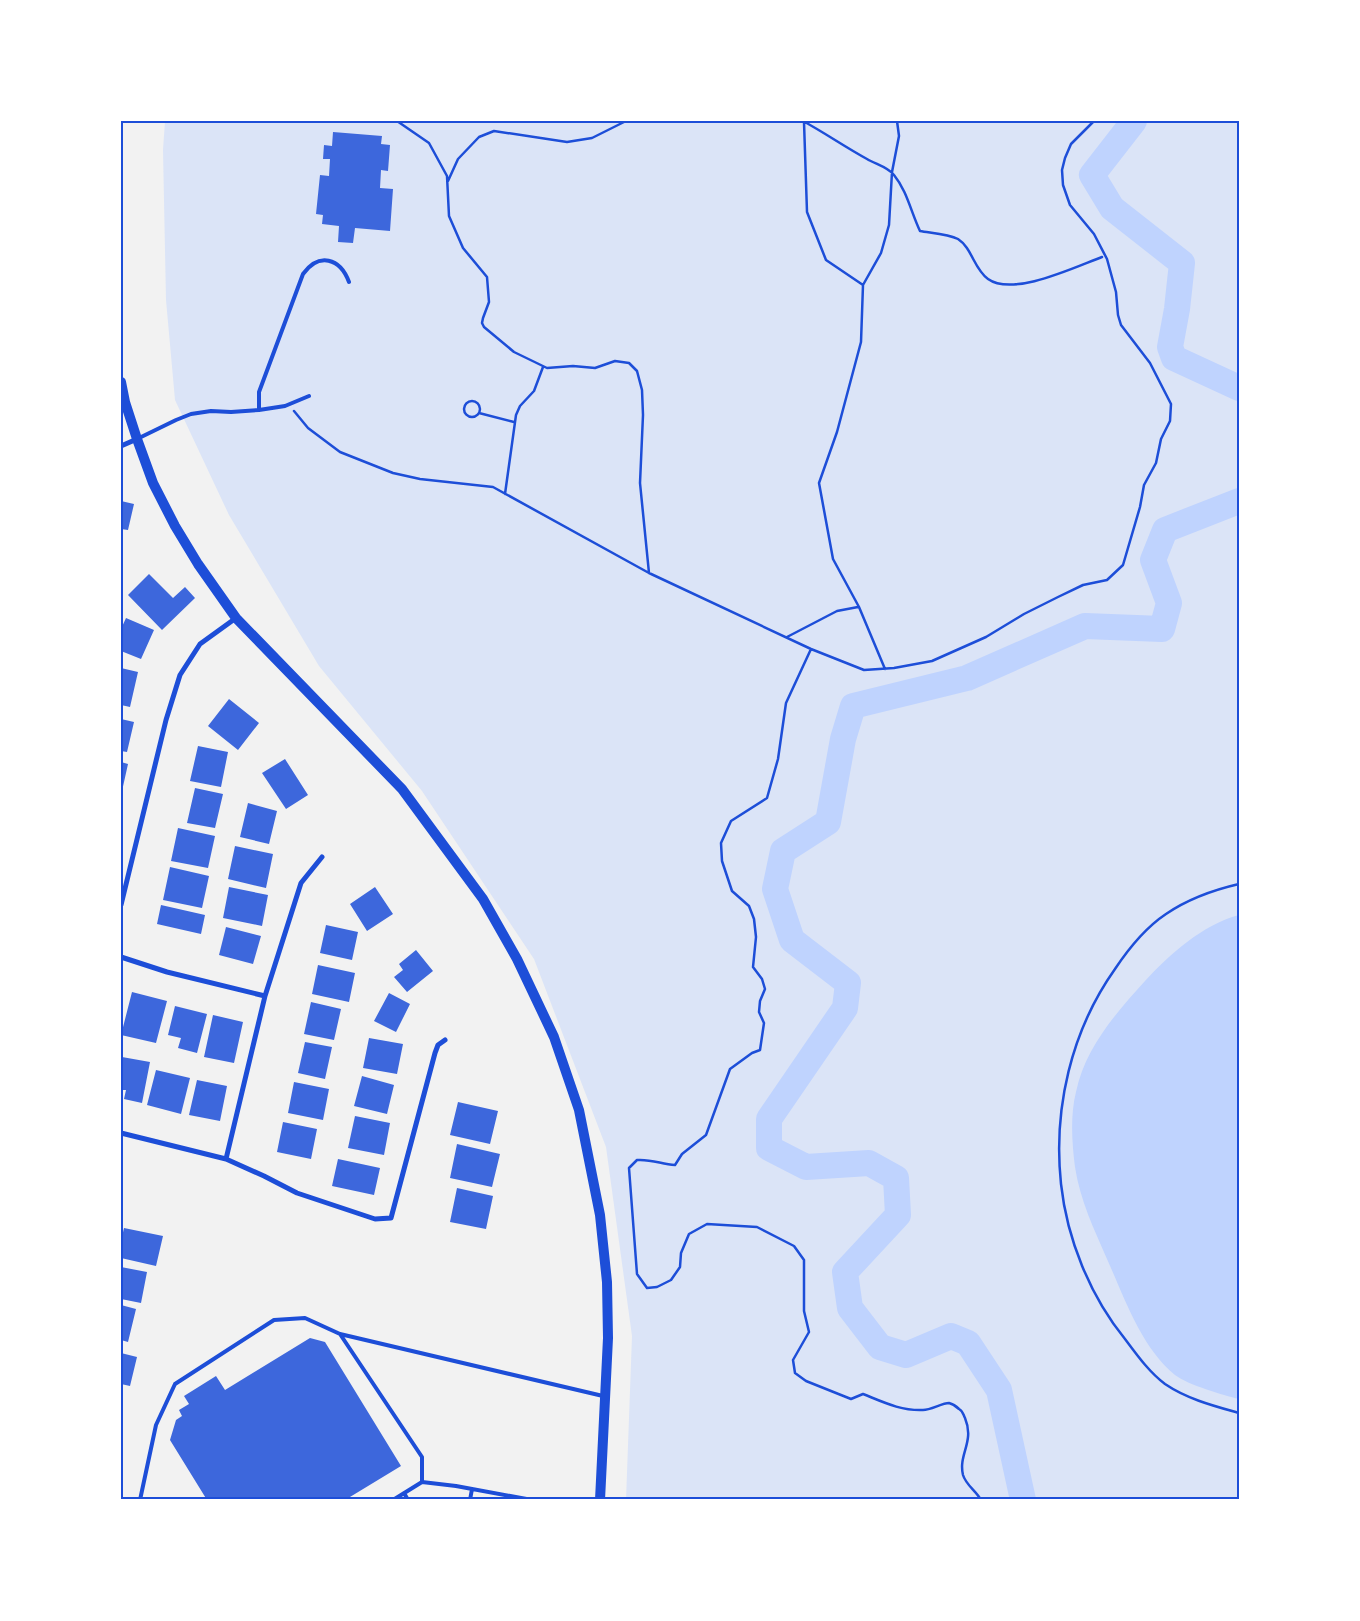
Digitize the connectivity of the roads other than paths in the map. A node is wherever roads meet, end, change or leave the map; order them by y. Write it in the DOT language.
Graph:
graph roads {
  1 [pos="349,282"];
  2 [pos="121,382"];
  3 [pos="308,396"];
  4 [pos="260,410"];
  5 [pos="137,439"];
  6 [pos="121,446"];
  7 [pos="236,618"];
  8 [pos="322,857"];
  9 [pos="121,905"];
  10 [pos="121,957"];
  11 [pos="265,996"];
  12 [pos="445,1040"];
  13 [pos="121,1133"];
  14 [pos="226,1159"];
  15 [pos="340,1334"];
  16 [pos="606,1397"];
  17 [pos="422,1482"];
  18 [pos="472,1489"];
  19 [pos="404,1493"];
  20 [pos="140,1500"];
  21 [pos="393,1500"];
  22 [pos="408,1500"];
  23 [pos="470,1500"];
  24 [pos="532,1500"];
  25 [pos="600,1500"];
  1 -- 4 [label="lane"];
  2 -- 5 [label="main road"];
  3 -- 4 [label="lane"];
  4 -- 5 [label="lane"];
  5 -- 6 [label="street"];
  5 -- 7 [label="main road"];
  7 -- 9 [label="street"];
  7 -- 16 [label="main road"];
  8 -- 11 [label="street"];
  10 -- 11 [label="street"];
  11 -- 14 [label="street"];
  12 -- 14 [label="street"];
  13 -- 14 [label="street"];
  15 -- 16 [label="lane"];
  15 -- 17 [label="lane"];
  15 -- 20 [label="lane"];
  16 -- 25 [label="main road"];
  17 -- 18 [label="lane"];
  17 -- 19 [label="lane"];
  18 -- 23 [label="lane"];
  18 -- 24 [label="lane"];
  19 -- 21 [label="lane"];
  19 -- 22 [label="lane"];
}
